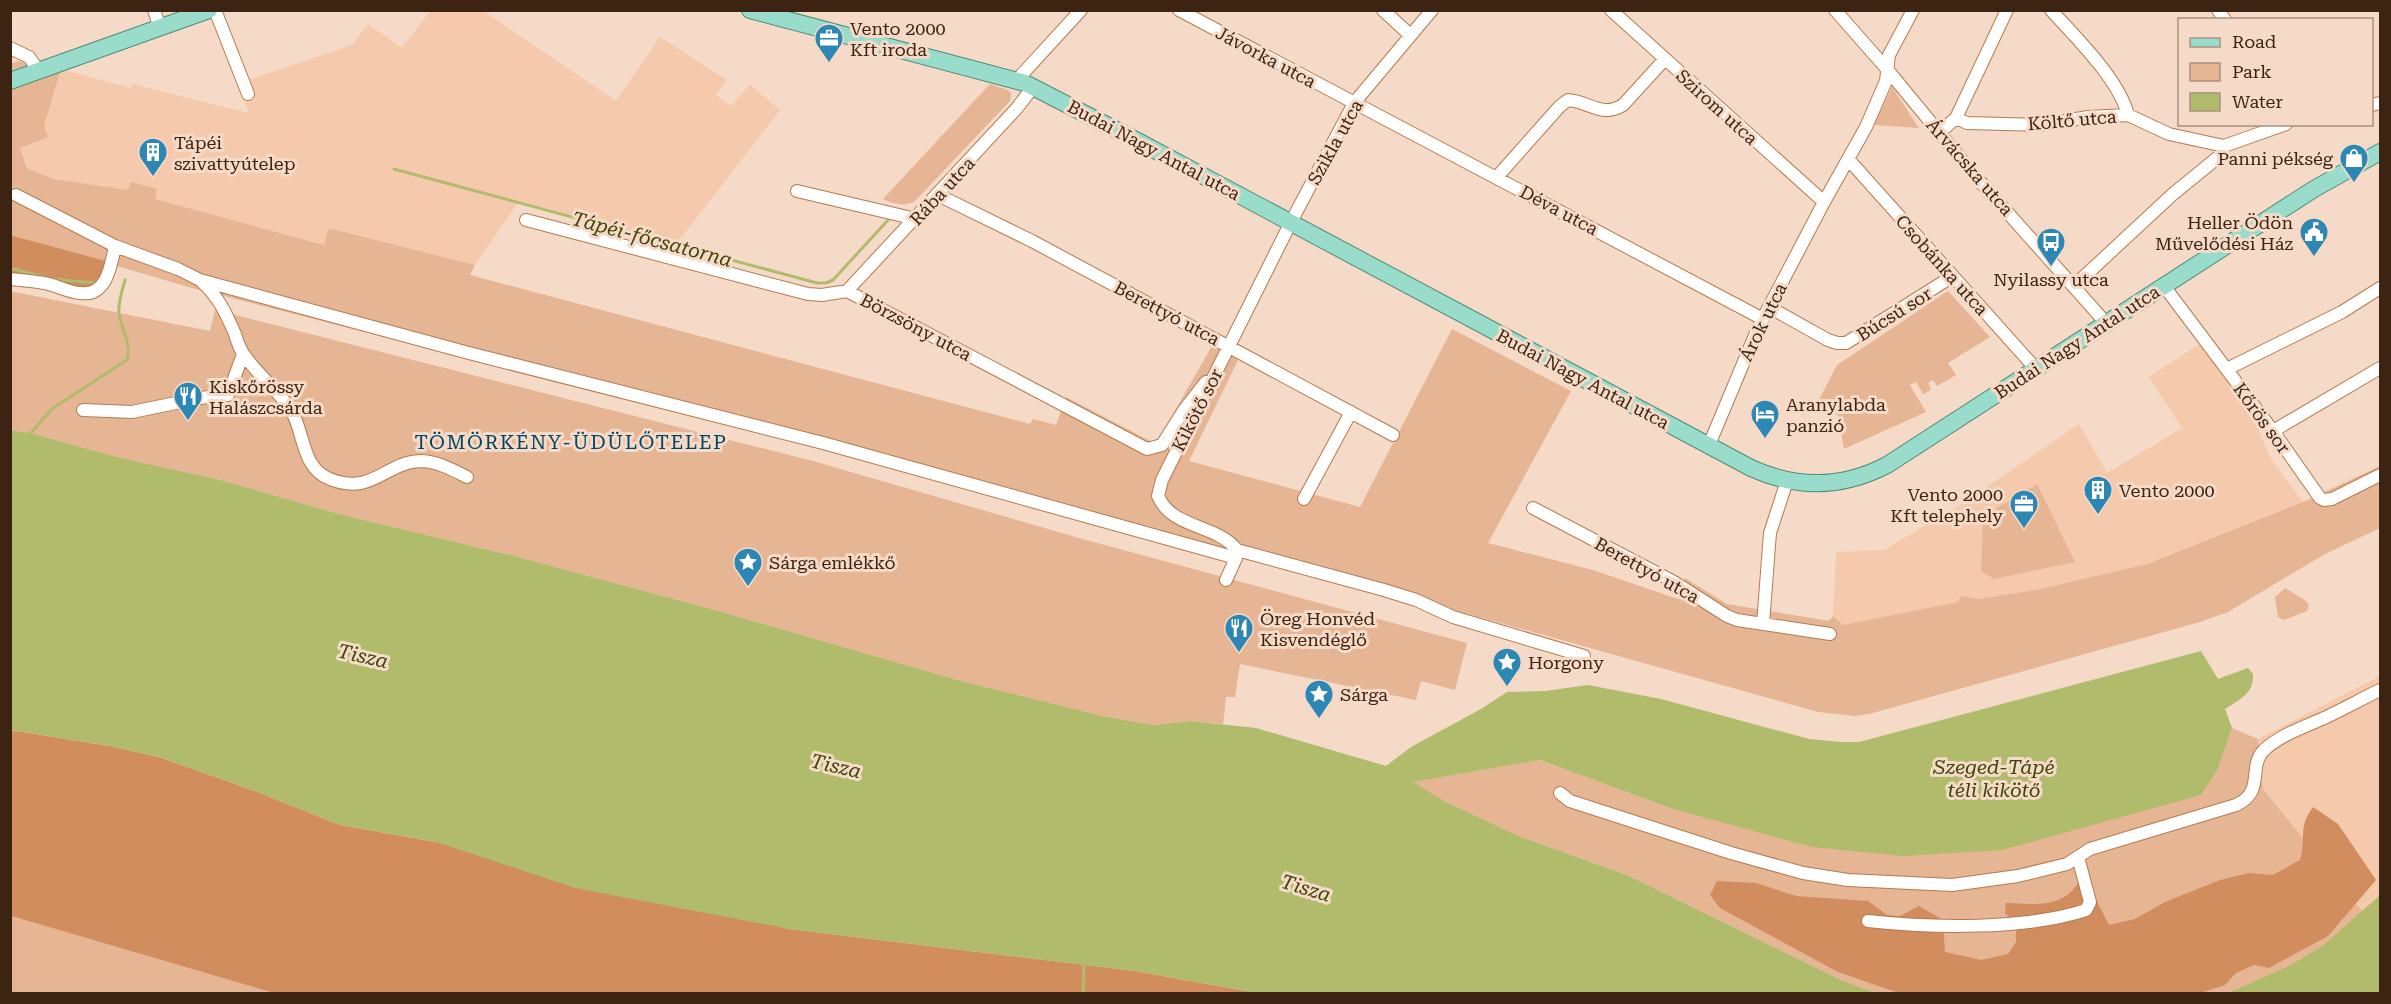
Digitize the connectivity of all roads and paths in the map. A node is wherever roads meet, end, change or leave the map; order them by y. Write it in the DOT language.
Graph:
graph roads {
  1 [pos="154,10"];
  2 [pos="209,10"];
  3 [pos="215,10"];
  4 [pos="750,10"];
  5 [pos="1081,10"];
  6 [pos="1179,10"];
  7 [pos="1383,10"];
  8 [pos="1432,10"];
  9 [pos="1611,10"];
  10 [pos="1835,10"];
  11 [pos="1913,10"];
  12 [pos="2007,10"];
  13 [pos="2051,10"];
  14 [pos="160,28"];
  15 [pos="1410,35"];
  16 [pos="10,48"];
  17 [pos="1665,59"];
  18 [pos="1886,68"];
  19 [pos="36,72"];
  20 [pos="10,81"];
  21 [pos="1016,81"];
  22 [pos="1033,87"];
  23 [pos="248,94"];
  24 [pos="1354,103"];
  25 [pos="2128,115"];
  26 [pos="1956,118"];
  27 [pos="2280,126"];
  28 [pos="1939,133"];
  29 [pos="2224,146"];
  30 [pos="2380,152"];
  31 [pos="1849,160"];
  32 [pos="1497,177"];
  33 [pos="797,191"];
  34 [pos="14,194"];
  35 [pos="938,195"];
  36 [pos="1824,202"];
  37 [pos="59,207"];
  38 [pos="916,219"];
  39 [pos="526,220"];
  40 [pos="1291,222"];
  41 [pos="115,246"];
  42 [pos="1953,276"];
  43 [pos="10,279"];
  44 [pos="200,280"];
  45 [pos="2075,285"];
  46 [pos="2164,286"];
  47 [pos="2380,288"];
  48 [pos="847,291"];
  49 [pos="1769,307"];
  50 [pos="1762,319"];
  51 [pos="2106,322"];
  52 [pos="1229,347"];
  53 [pos="243,354"];
  54 [pos="2380,368"];
  55 [pos="2036,369"];
  56 [pos="2227,369"];
  57 [pos="1215,375"];
  58 [pos="83,410"];
  59 [pos="1351,412"];
  60 [pos="2273,431"];
  61 [pos="1393,435"];
  62 [pos="1709,445"];
  63 [pos="2380,475"];
  64 [pos="467,477"];
  65 [pos="1787,481"];
  66 [pos="1304,499"];
  67 [pos="1533,508"];
  68 [pos="1236,554"];
  69 [pos="1226,580"];
  70 [pos="1763,624"];
  71 [pos="1830,634"];
  72 [pos="1584,656"];
  73 [pos="2380,690"];
  74 [pos="1560,793"];
  75 [pos="2078,857"];
  76 [pos="1868,921"];
  1 -- 14 [label="street"];
  2 -- 14 [label="main road"];
  3 -- 23 [label="street"];
  4 -- 21 [label="main road, Budai Nagy Antal utca"];
  5 -- 21 [label="street"];
  6 -- 24 [label="street, Jávorka utca"];
  7 -- 15 [label="street"];
  8 -- 15 [label="street, Szikla utca"];
  9 -- 17 [label="street, Szirom utca"];
  10 -- 18 [label="street, Árvácska utca"];
  11 -- 18 [label="street"];
  12 -- 26 [label="street"];
  13 -- 25 [label="street"];
  14 -- 19 [label="main road"];
  15 -- 24 [label="street, Szikla utca"];
  16 -- 19 [label="street"];
  17 -- 32 [label="street"];
  17 -- 36 [label="street, Szirom utca"];
  18 -- 28 [label="street, Árvácska utca"];
  18 -- 31 [label="street"];
  19 -- 20 [label="main road"];
  21 -- 22 [label="main road, Budai Nagy Antal utca"];
  22 -- 35 [label="street, Rába utca"];
  22 -- 40 [label="main road, Budai Nagy Antal utca"];
  24 -- 32 [label="street, Déva utca"];
  24 -- 40 [label="street, Szikla utca"];
  25 -- 26 [label="street, Költő utca"];
  25 -- 29 [label="street, Költő utca"];
  26 -- 28 [label="street"];
  27 -- 29 [label="street"];
  28 -- 45 [label="street, Árvácska utca"];
  29 -- 45 [label="street"];
  30 -- 46 [label="main road, Budai Nagy Antal utca"];
  31 -- 36 [label="street"];
  31 -- 42 [label="street, Csobánka utca"];
  32 -- 50 [label="street, Déva utca"];
  33 -- 38 [label="street"];
  34 -- 37 [label="street"];
  34 -- 41 [label="street"];
  35 -- 38 [label="street, Rába utca"];
  35 -- 52 [label="street, Berettyó utca"];
  36 -- 49 [label="street, Árok utca"];
  38 -- 48 [label="street, Rába utca"];
  39 -- 48 [label="street, Börzsöny utca"];
  40 -- 52 [label="street, Kikötő sor"];
  40 -- 62 [label="main road, Budai Nagy Antal utca"];
  41 -- 43 [label="street"];
  41 -- 44 [label="street"];
  42 -- 49 [label="street, Búcsú sor"];
  42 -- 55 [label="street, Csobánka utca"];
  44 -- 53 [label="street"];
  44 -- 68 [label="street"];
  45 -- 51 [label="street, Árvácska utca"];
  46 -- 51 [label="main road, Budai Nagy Antal utca"];
  46 -- 56 [label="street, Kőrös sor"];
  47 -- 56 [label="street"];
  48 -- 57 [label="street, Börzsöny utca"];
  49 -- 50 [label="street, Árok utca"];
  50 -- 62 [label="street, Árok utca"];
  51 -- 55 [label="main road, Budai Nagy Antal utca"];
  52 -- 57 [label="street, Kikötő sor"];
  52 -- 59 [label="street, Berettyó utca"];
  53 -- 58 [label="street"];
  53 -- 64 [label="street"];
  54 -- 60 [label="street"];
  55 -- 65 [label="main road, Budai Nagy Antal utca"];
  56 -- 60 [label="street, Kőrös sor"];
  57 -- 68 [label="street, Kikötő sor"];
  59 -- 61 [label="street, Berettyó utca"];
  59 -- 66 [label="street"];
  60 -- 63 [label="street, Kőrös sor"];
  62 -- 65 [label="main road, Budai Nagy Antal utca"];
  65 -- 70 [label="street"];
  67 -- 70 [label="street, Berettyó utca"];
  68 -- 69 [label="street"];
  68 -- 72 [label="street"];
  70 -- 71 [label="street, Berettyó utca"];
  73 -- 75 [label="street"];
  74 -- 75 [label="street"];
  75 -- 76 [label="street"];
}
